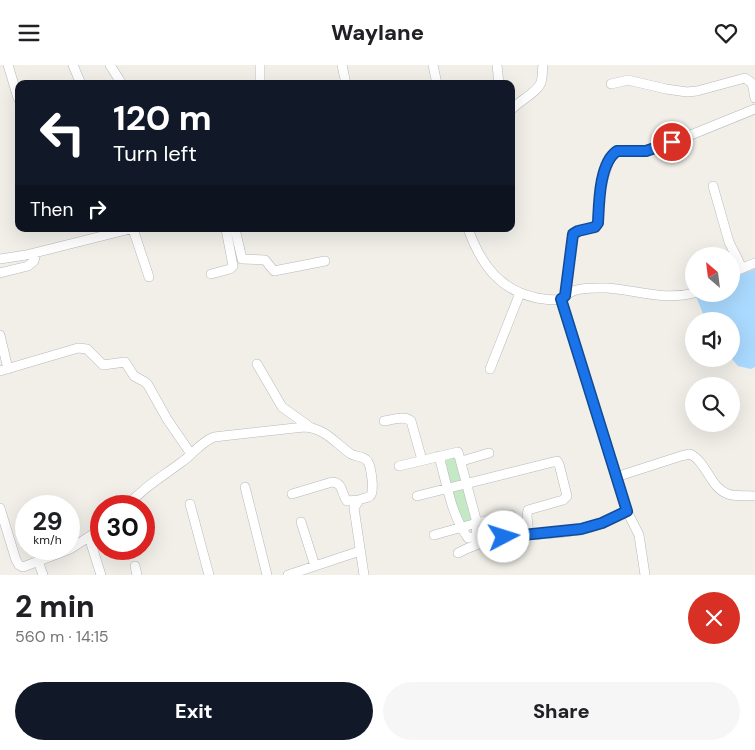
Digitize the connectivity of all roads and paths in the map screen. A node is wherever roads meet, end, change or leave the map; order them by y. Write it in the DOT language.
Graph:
graph roads {
  1 [pos="8,65"];
  2 [pos="73,65"];
  3 [pos="110,65"];
  4 [pos="260,65"];
  5 [pos="342,65"];
  6 [pos="433,65"];
  7 [pos="496,65"];
  8 [pos="543,65"];
  9 [pos="79,80"];
  10 [pos="119,80"];
  11 [pos="260,80"];
  12 [pos="345,80"];
  13 [pos="436,80"];
  14 [pos="498,80"];
  15 [pos="611,84"];
  16 [pos="15,88"];
  17 [pos="755,98"];
  18 [pos="515,106"];
  19 [pos="755,109"];
  20 [pos="713,186"];
  21 [pos="120,232"];
  22 [pos="133,232"];
  23 [pos="227,232"];
  24 [pos="235,232"];
  25 [pos="470,232"];
  26 [pos="36,253"];
  27 [pos="0,259"];
  28 [pos="325,261"];
  29 [pos="755,263"];
  30 [pos="742,268"];
  31 [pos="0,273"];
  32 [pos="211,274"];
  33 [pos="149,277"];
  34 [pos="520,293"];
  35 [pos="685,295"];
  36 [pos="563,298"];
  37 [pos="0,335"];
  38 [pos="257,364"];
  39 [pos="490,369"];
  40 [pos="4,370"];
  41 [pos="384,421"];
  42 [pos="310,427"];
  43 [pos="489,453"];
  44 [pos="191,454"];
  45 [pos="439,456"];
  46 [pos="422,460"];
  47 [pos="462,461"];
  48 [pos="399,466"];
  49 [pos="616,477"];
  50 [pos="466,483"];
  51 [pos="245,487"];
  52 [pos="448,488"];
  53 [pos="292,494"];
  54 [pos="138,495"];
  55 [pos="755,495"];
  56 [pos="417,497"];
  57 [pos="359,500"];
  58 [pos="190,504"];
  59 [pos="0,508"];
  60 [pos="627,511"];
  61 [pos="511,515"];
  62 [pos="301,522"];
  63 [pos="477,523"];
  64 [pos="461,528"];
  65 [pos="434,535"];
  66 [pos="529,535"];
  67 [pos="89,537"];
  68 [pos="472,542"];
  69 [pos="360,551"];
  70 [pos="458,553"];
  71 [pos="38,561"];
  72 [pos="315,565"];
  73 [pos="43,575"];
  74 [pos="101,575"];
  75 [pos="209,575"];
  76 [pos="267,575"];
  77 [pos="288,575"];
  78 [pos="364,575"];
  79 [pos="645,575"];
  1 -- 16 [label="street"];
  2 -- 9 [label="street"];
  3 -- 10 [label="street"];
  4 -- 11 [label="street"];
  5 -- 12 [label="street"];
  6 -- 13 [label="street"];
  7 -- 14 [label="street"];
  8 -- 18 [label="street"];
  15 -- 17 [label="street"];
  19 -- 36 [label="street"];
  20 -- 30 [label="street"];
  21 -- 26 [label="street"];
  22 -- 33 [label="street"];
  23 -- 32 [label="street"];
  24 -- 28 [label="street"];
  25 -- 34 [label="street"];
  26 -- 27 [label="street"];
  26 -- 31 [label="street"];
  29 -- 30 [label="street"];
  34 -- 36 [label="street"];
  34 -- 39 [label="street"];
  35 -- 36 [label="street"];
  36 -- 49 [label="street"];
  37 -- 40 [label="street"];
  38 -- 42 [label="street"];
  40 -- 44 [label="street"];
  41 -- 46 [label="street"];
  42 -- 44 [label="street"];
  42 -- 57 [label="street"];
  43 -- 47 [label="street"];
  44 -- 54 [label="street"];
  45 -- 46 [label="street"];
  45 -- 47 [label="street"];
  45 -- 52 [label="street"];
  46 -- 48 [label="street"];
  47 -- 50 [label="street"];
  49 -- 55 [label="street"];
  49 -- 60 [label="street"];
  50 -- 52 [label="street"];
  50 -- 63 [label="street"];
  50 -- 66 [label="street"];
  51 -- 76 [label="street"];
  52 -- 56 [label="street"];
  52 -- 64 [label="street"];
  53 -- 57 [label="street"];
  57 -- 69 [label="street"];
  58 -- 75 [label="street"];
  59 -- 71 [label="street"];
  60 -- 66 [label="street"];
  60 -- 79 [label="street"];
  61 -- 63 [label="street"];
  62 -- 72 [label="street"];
  63 -- 64 [label="street"];
  63 -- 68 [label="street"];
  64 -- 65 [label="street"];
  64 -- 68 [label="street"];
  66 -- 68 [label="street"];
  67 -- 71 [label="street"];
  67 -- 74 [label="street"];
  68 -- 70 [label="street"];
  69 -- 72 [label="street"];
  69 -- 78 [label="street"];
  71 -- 73 [label="street"];
  72 -- 77 [label="street"];
}
